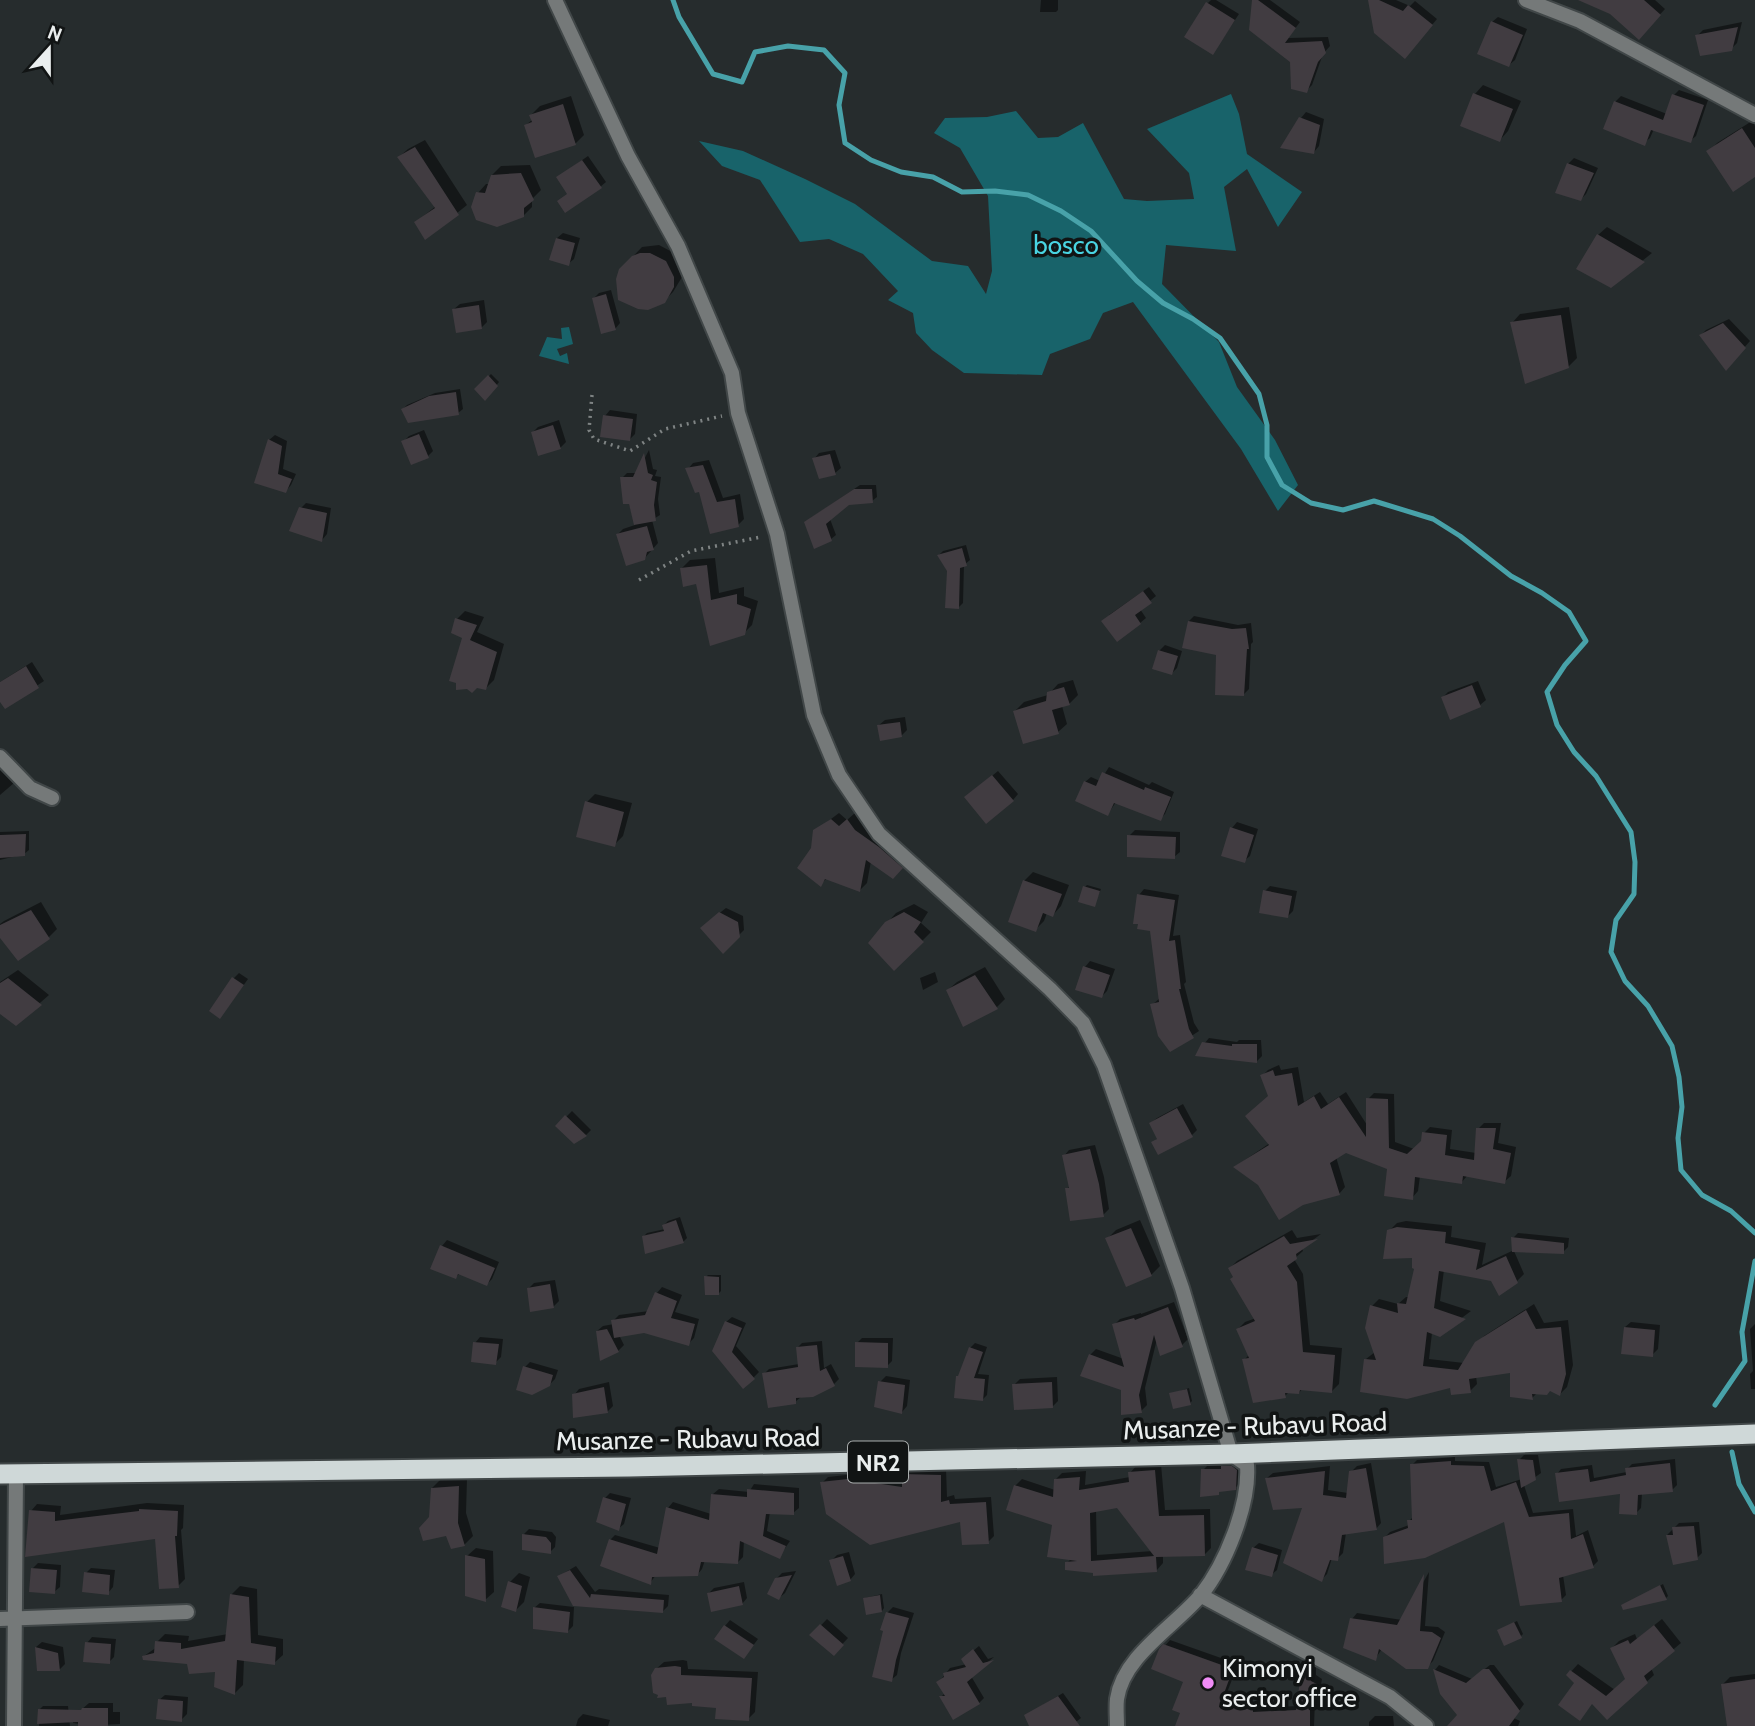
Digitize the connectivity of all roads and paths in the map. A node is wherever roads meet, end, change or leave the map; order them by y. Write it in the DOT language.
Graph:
graph roads {
  1 [pos="555,0"];
  2 [pos="1526,0"];
  3 [pos="1755,115"];
  4 [pos="592,395"];
  5 [pos="738,413"];
  6 [pos="777,534"];
  7 [pos="639,580"];
  8 [pos="0,757"];
  9 [pos="52,798"];
  10 [pos="1755,1434"];
  11 [pos="1231,1454"];
  12 [pos="8,1474"];
  13 [pos="1200,1595"];
  14 [pos="187,1612"];
  15 [pos="7,1619"];
  16 [pos="14,1726"];
  17 [pos="1117,1726"];
  18 [pos="1426,1726"];
  1 -- 5 [label="street"];
  2 -- 3 [label="street"];
  4 -- 5 [label="path"];
  5 -- 6 [label="street"];
  6 -- 7 [label="path"];
  6 -- 11 [label="street"];
  8 -- 9 [label="street"];
  10 -- 11 [label="highway, Musanze - Rubavu Road / NR2"];
  11 -- 12 [label="highway, Musanze - Rubavu Road / NR2"];
  11 -- 13 [label="street"];
  12 -- 15 [label="street"];
  13 -- 17 [label="street"];
  13 -- 18 [label="street"];
  14 -- 15 [label="street"];
  15 -- 16 [label="street"];
}
